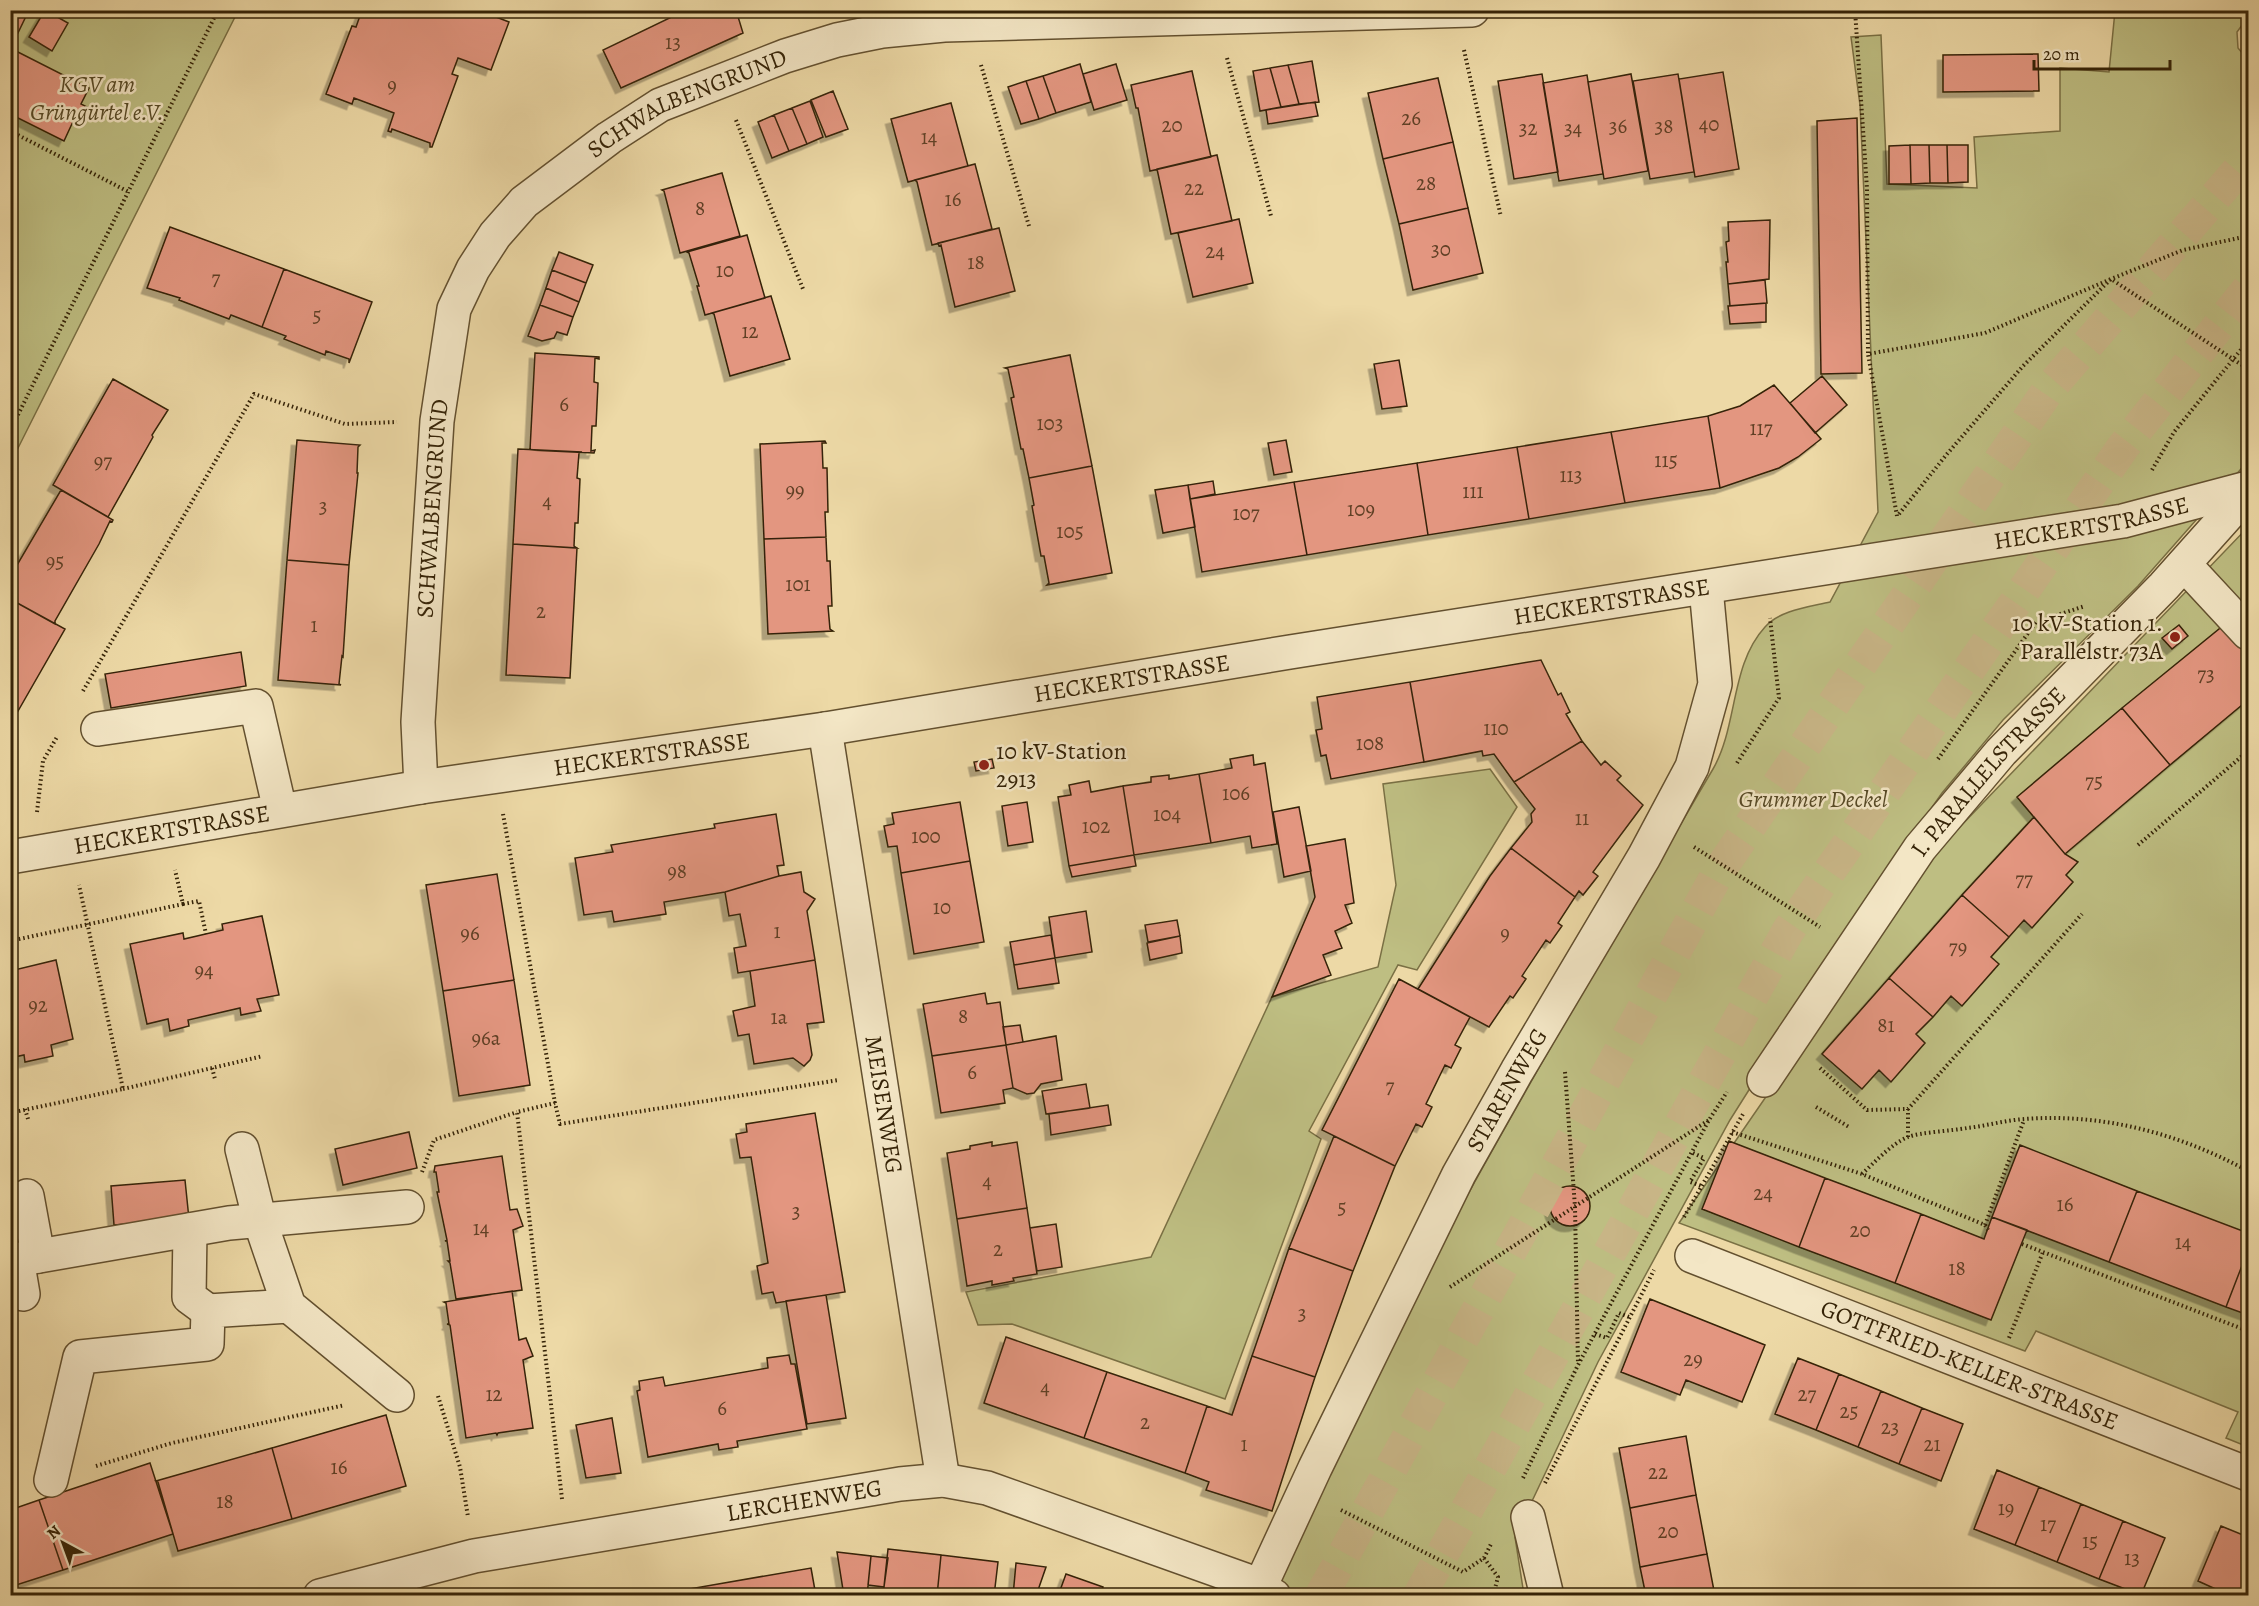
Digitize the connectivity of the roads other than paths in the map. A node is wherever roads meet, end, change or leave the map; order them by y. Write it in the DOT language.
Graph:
graph roads {
  1 [pos="1472,10"];
  2 [pos="1455,11"];
  3 [pos="2248,490"];
  4 [pos="2184,564"];
  5 [pos="1706,588"];
  6 [pos="2248,633"];
  7 [pos="98,729"];
  8 [pos="825,729"];
  9 [pos="421,787"];
  10 [pos="280,810"];
  11 [pos="22,854"];
  12 [pos="1764,1080"];
  13 [pos="242,1149"];
  14 [pos="27,1196"];
  15 [pos="407,1207"];
  16 [pos="260,1221"];
  17 [pos="190,1230"];
  18 [pos="1692,1256"];
  19 [pos="22,1259"];
  20 [pos="23,1294"];
  21 [pos="289,1306"];
  22 [pos="208,1311"];
  23 [pos="397,1395"];
  24 [pos="2248,1474"];
  25 [pos="943,1479"];
  26 [pos="51,1480"];
  27 [pos="1528,1517"];
  28 [pos="406,1584"];
  29 [pos="1267,1592"];
  30 [pos="320,1596"];
  31 [pos="1547,1596"];
  1 -- 2 [label="street, SCHWALBENGRUND"];
  2 -- 9 [label="street, SCHWALBENGRUND"];
  3 -- 4 [label="street, I. PARALLELSTRASSE"];
  3 -- 5 [label="street, HECKERTSTRASSE"];
  4 -- 6 [label="street"];
  4 -- 12 [label="street, I. PARALLELSTRASSE"];
  5 -- 8 [label="street, HECKERTSTRASSE"];
  5 -- 29 [label="street, STARENWEG"];
  7 -- 10 [label="street"];
  8 -- 9 [label="street, HECKERTSTRASSE"];
  8 -- 25 [label="street, MEISENWEG"];
  9 -- 10 [label="street, HECKERTSTRASSE"];
  10 -- 11 [label="street, HECKERTSTRASSE"];
  13 -- 16 [label="street"];
  14 -- 19 [label="street"];
  15 -- 16 [label="street"];
  16 -- 17 [label="street"];
  16 -- 21 [label="street"];
  17 -- 19 [label="street"];
  17 -- 22 [label="street"];
  18 -- 24 [label="street, GOTTFRIED-KELLER-STRASSE"];
  19 -- 20 [label="street"];
  21 -- 22 [label="street"];
  21 -- 23 [label="street"];
  22 -- 26 [label="street"];
  25 -- 28 [label="street, LERCHENWEG"];
  25 -- 29 [label="street, LERCHENWEG"];
  27 -- 31 [label="street"];
  28 -- 30 [label="street, LERCHENWEG"];
}
